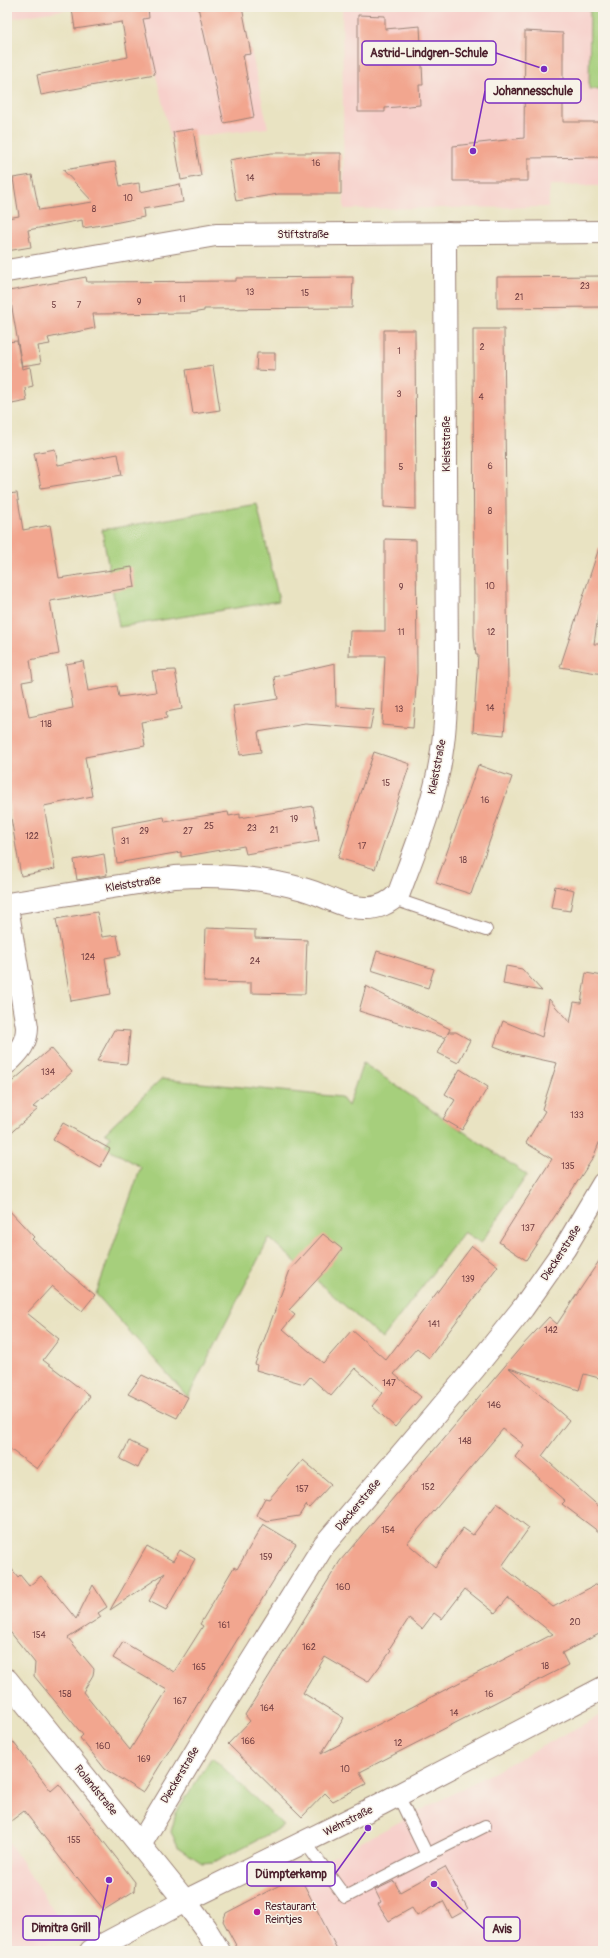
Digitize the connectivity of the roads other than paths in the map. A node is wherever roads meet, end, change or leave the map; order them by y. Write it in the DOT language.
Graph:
graph roads {
  1 [pos="603,232"];
  2 [pos="447,233"];
  3 [pos="7,271"];
  4 [pos="394,899"];
  5 [pos="7,906"];
  6 [pos="486,930"];
  7 [pos="7,1063"];
  8 [pos="600,1197"];
  9 [pos="7,1680"];
  10 [pos="603,1688"];
  11 [pos="398,1795"];
  12 [pos="485,1826"];
  13 [pos="305,1842"];
  14 [pos="140,1845"];
  15 [pos="427,1855"];
  16 [pos="185,1901"];
  17 [pos="91,1951"];
  18 [pos="219,1951"];
  1 -- 2 [label="street, Stiftstraße"];
  2 -- 3 [label="street, Stiftstraße"];
  2 -- 4 [label="street, Kleiststraße"];
  4 -- 5 [label="street, Kleiststraße"];
  4 -- 6 [label="lane"];
  5 -- 7 [label="street"];
  8 -- 14 [label="street, Dieckerstraße"];
  9 -- 14 [label="street, Rolandstraße"];
  10 -- 11 [label="street, Wehrstraße"];
  11 -- 13 [label="street, Wehrstraße"];
  11 -- 15 [label="lane"];
  12 -- 15 [label="lane"];
  13 -- 15 [label="lane"];
  13 -- 16 [label="street, Wehrstraße"];
  14 -- 16 [label="street, Rolandstraße"];
  16 -- 17 [label="street, Wehrstraße"];
  16 -- 18 [label="street, Rolandstraße"];
}
